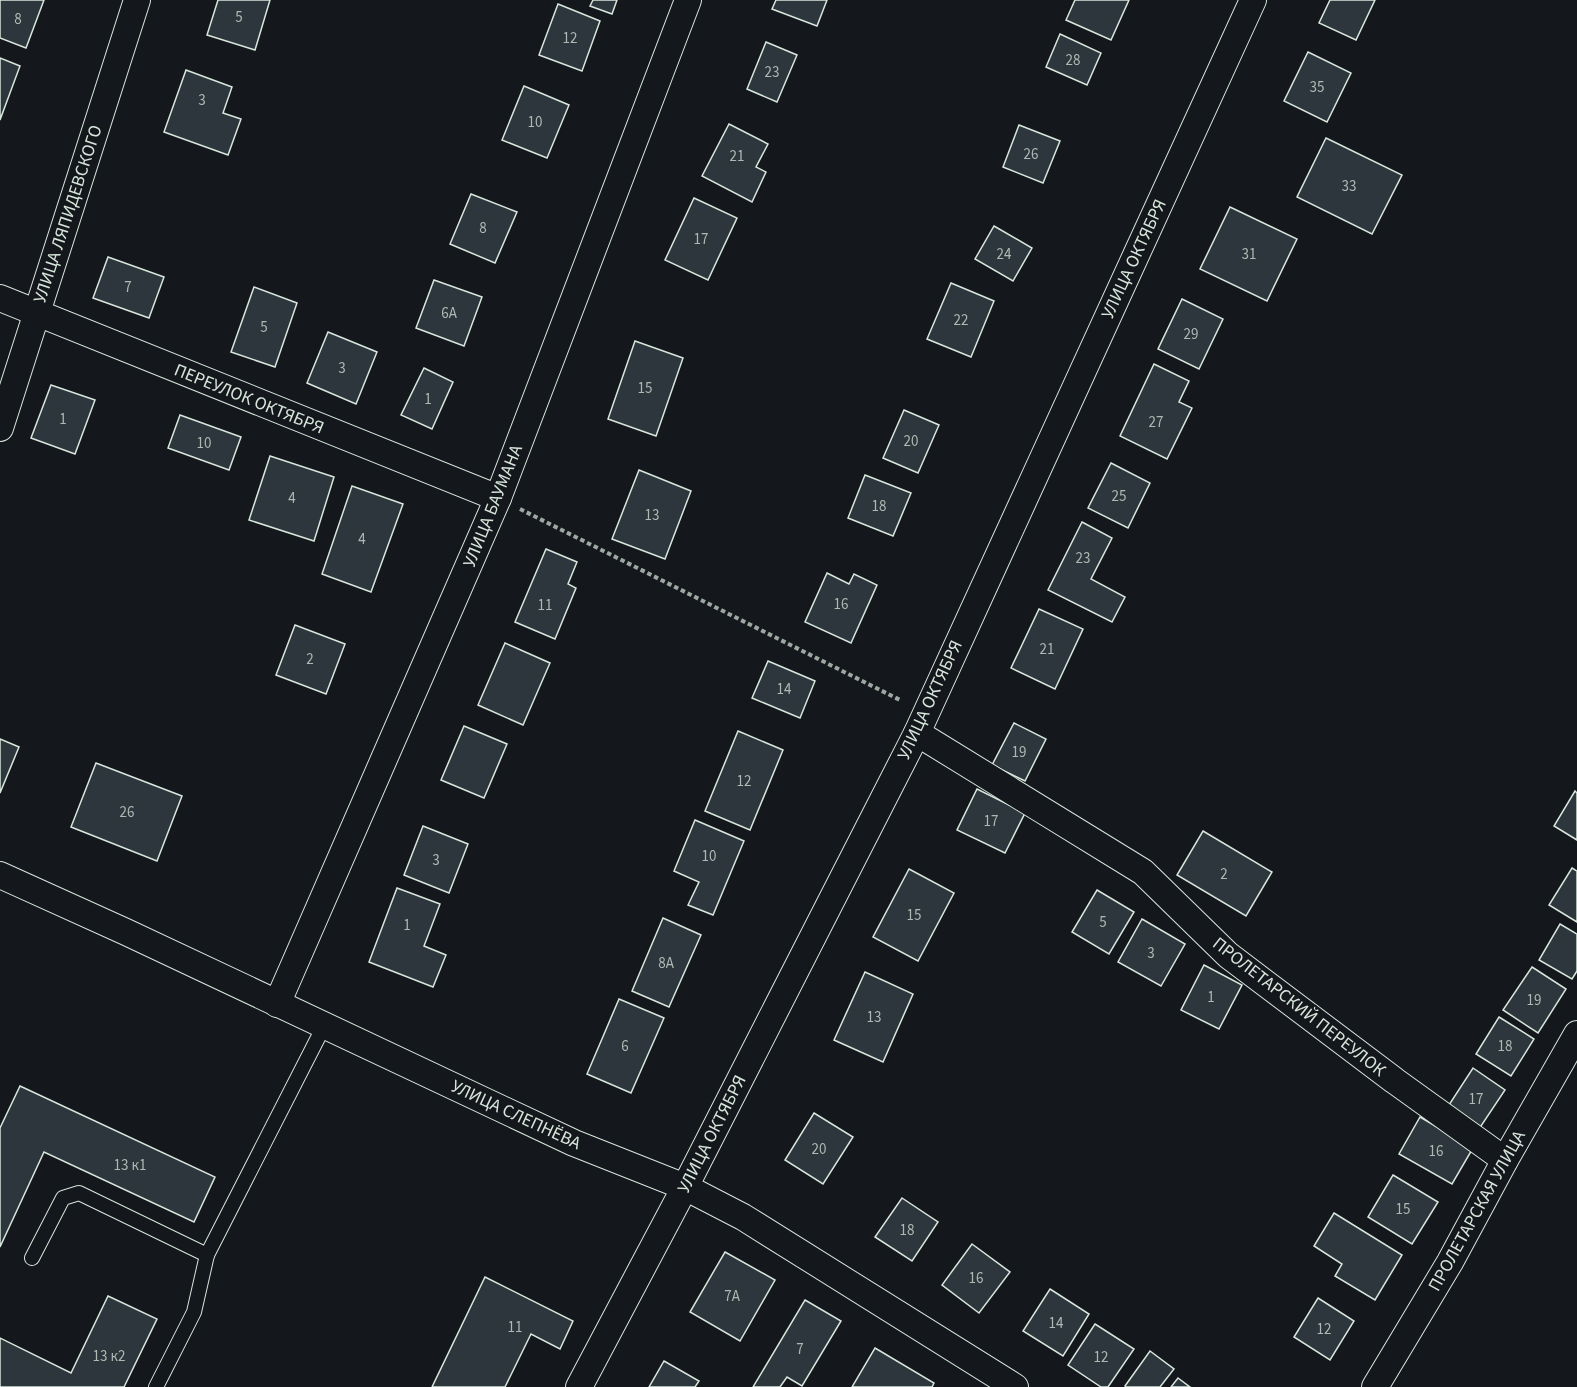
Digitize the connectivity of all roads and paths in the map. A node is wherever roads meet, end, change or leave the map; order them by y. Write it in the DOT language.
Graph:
graph roads {
  1 [pos="137,0"];
  2 [pos="688,0"];
  3 [pos="1253,0"];
  4 [pos="0,298"];
  5 [pos="36,314"];
  6 [pos="0,428"];
  7 [pos="498,498"];
  8 [pos="921,723"];
  9 [pos="0,875"];
  10 [pos="277,1004"];
  11 [pos="324,1026"];
  12 [pos="1577,1034"];
  13 [pos="1505,1160"];
  14 [pos="686,1187"];
  15 [pos="207,1255"];
  16 [pos="32,1258"];
  17 [pos="156,1387"];
  18 [pos="579,1387"];
  19 [pos="1015,1387"];
  20 [pos="1375,1387"];
  1 -- 5 [label="street, УЛИЦА ЛЯПИДЕВСКОГО"];
  2 -- 7 [label="street, УЛИЦА БАУМАНА"];
  3 -- 8 [label="street, УЛИЦА ОКТЯБРЯ"];
  4 -- 5 [label="street, ПЕРЕУЛОК ОКТЯБРЯ"];
  5 -- 6 [label="street, УЛИЦА ЛЯПИДЕВСКОГО"];
  5 -- 7 [label="street, ПЕРЕУЛОК ОКТЯБРЯ"];
  7 -- 8 [label="path"];
  7 -- 10 [label="street, УЛИЦА БАУМАНА"];
  8 -- 13 [label="street, ПРОЛЕТАРСКИЙ ПЕРЕУЛОК"];
  8 -- 14 [label="street, УЛИЦА ОКТЯБРЯ"];
  9 -- 10 [label="street, УЛИЦА СЛЕПНЁВА"];
  10 -- 11 [label="street, УЛИЦА СЛЕПНЁВА"];
  11 -- 14 [label="street, УЛИЦА СЛЕПНЁВА"];
  11 -- 15 [label="lane"];
  12 -- 13 [label="street, ПРОЛЕТАРСКАЯ УЛИЦА"];
  13 -- 20 [label="street, ПРОЛЕТАРСКАЯ УЛИЦА"];
  14 -- 18 [label="street, УЛИЦА ОКТЯБРЯ"];
  14 -- 19 [label="street, УЛИЦА СЛЕПНЁВА"];
  15 -- 16 [label="lane"];
  15 -- 17 [label="lane"];
}
